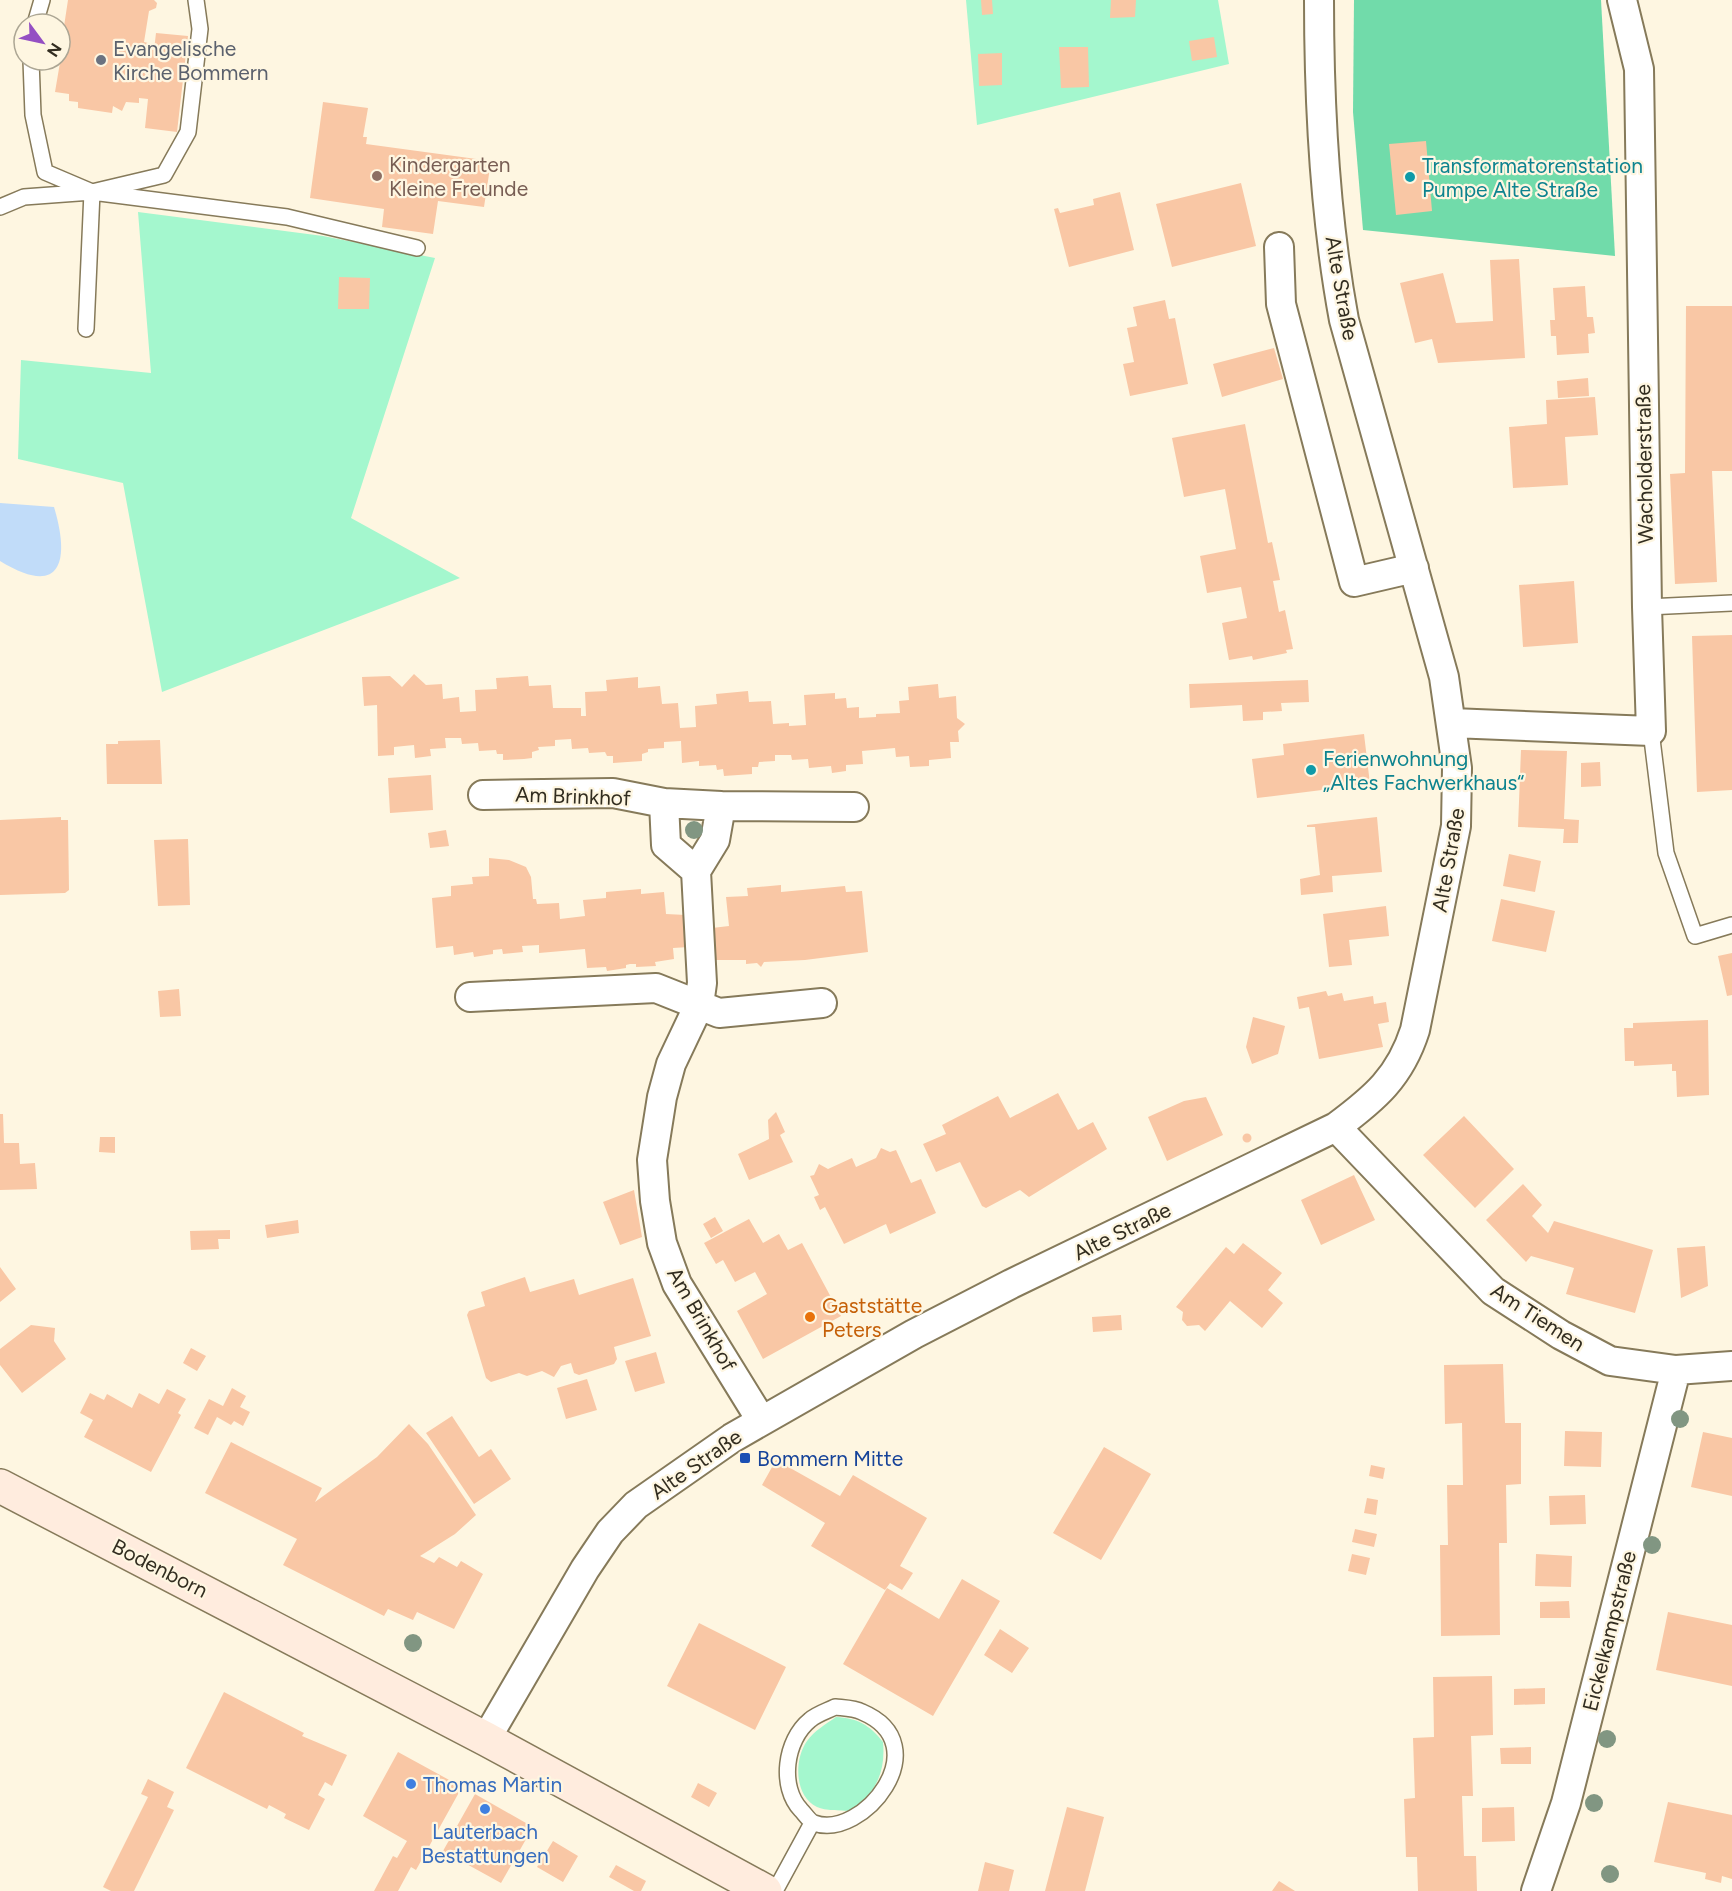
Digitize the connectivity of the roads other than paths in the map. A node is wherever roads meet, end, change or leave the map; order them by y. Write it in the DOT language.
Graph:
graph roads {
  1 [pos="196,0"];
  2 [pos="1319,0"];
  3 [pos="1622,0"];
  4 [pos="31,72"];
  5 [pos="92,192"];
  6 [pos="0,207"];
  7 [pos="1279,247"];
  8 [pos="417,248"];
  9 [pos="86,329"];
  10 [pos="1414,568"];
  11 [pos="1732,603"];
  12 [pos="1647,607"];
  13 [pos="1452,723"];
  14 [pos="1651,731"];
  15 [pos="483,795"];
  16 [pos="664,802"];
  17 [pos="721,806"];
  18 [pos="855,807"];
  19 [pos="696,872"];
  20 [pos="1732,925"];
  21 [pos="470,997"];
  22 [pos="822,1003"];
  23 [pos="699,1005"];
  24 [pos="1336,1127"];
  25 [pos="1732,1366"];
  26 [pos="1676,1370"];
  27 [pos="762,1420"];
  28 [pos="0,1486"];
  29 [pos="486,1739"];
  30 [pos="812,1823"];
  31 [pos="765,1891"];
  32 [pos="776,1891"];
  33 [pos="1536,1891"];
  1 -- 5 [label="lane"];
  2 -- 10 [label="street, Alte Straße"];
  3 -- 12 [label="street, Wacholderstraße"];
  4 -- 5 [label="lane"];
  5 -- 6 [label="lane"];
  5 -- 8 [label="lane"];
  5 -- 9 [label="lane"];
  7 -- 10 [label="street"];
  10 -- 13 [label="street, Alte Straße"];
  11 -- 12 [label="lane"];
  12 -- 14 [label="street, Wacholderstraße"];
  13 -- 14 [label="street"];
  13 -- 24 [label="street, Alte Straße"];
  14 -- 20 [label="lane"];
  15 -- 16 [label="street, Am Brinkhof"];
  16 -- 17 [label="street, Am Brinkhof"];
  16 -- 19 [label="street"];
  17 -- 18 [label="street, Am Brinkhof"];
  17 -- 19 [label="street"];
  19 -- 23 [label="street, Am Brinkhof"];
  21 -- 23 [label="street"];
  22 -- 23 [label="street"];
  23 -- 27 [label="street, Am Brinkhof"];
  24 -- 26 [label="street, Am Tiemen"];
  24 -- 27 [label="street, Alte Straße"];
  25 -- 26 [label="street, Am Tiemen"];
  26 -- 33 [label="street, Eickelkampstraße"];
  27 -- 29 [label="street, Alte Straße"];
  28 -- 29 [label="main road, Bodenborn"];
  29 -- 31 [label="main road, Bodenborn"];
  30 -- 30 [label="lane"];
  30 -- 32 [label="lane"];
}
